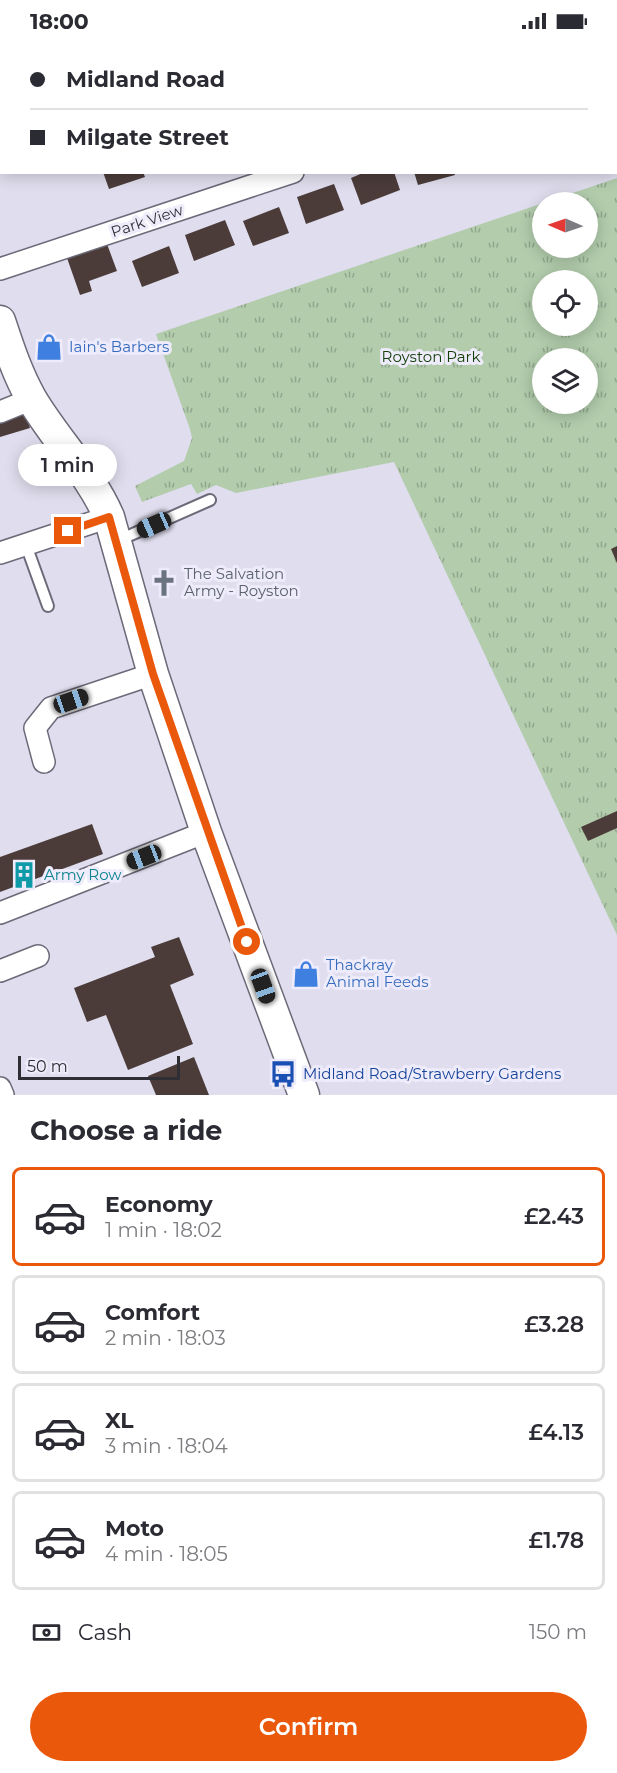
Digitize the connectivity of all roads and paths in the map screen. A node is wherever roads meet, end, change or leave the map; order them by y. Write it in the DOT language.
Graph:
graph roads {
  1 [pos="287,174"];
  2 [pos="0,269"];
  3 [pos="0,321"];
  4 [pos="32,399"];
  5 [pos="0,412"];
  6 [pos="210,500"];
  7 [pos="113,529"];
  8 [pos="26,545"];
  9 [pos="0,553"];
  10 [pos="48,606"];
  11 [pos="153,674"];
  12 [pos="44,762"];
  13 [pos="206,832"];
  14 [pos="0,913"];
  15 [pos="38,956"];
  16 [pos="0,971"];
  17 [pos="0,1088"];
  18 [pos="3,1095"];
  19 [pos="304,1095"];
  1 -- 2 [label="street, Park View"];
  3 -- 4 [label="main road"];
  4 -- 5 [label="street"];
  4 -- 7 [label="main road"];
  6 -- 7 [label="lane"];
  7 -- 8 [label="street"];
  7 -- 11 [label="main road"];
  8 -- 9 [label="street"];
  8 -- 10 [label="lane"];
  11 -- 12 [label="street"];
  11 -- 13 [label="main road"];
  13 -- 14 [label="street"];
  13 -- 19 [label="main road"];
  15 -- 16 [label="street"];
  17 -- 18 [label="street"];
}
